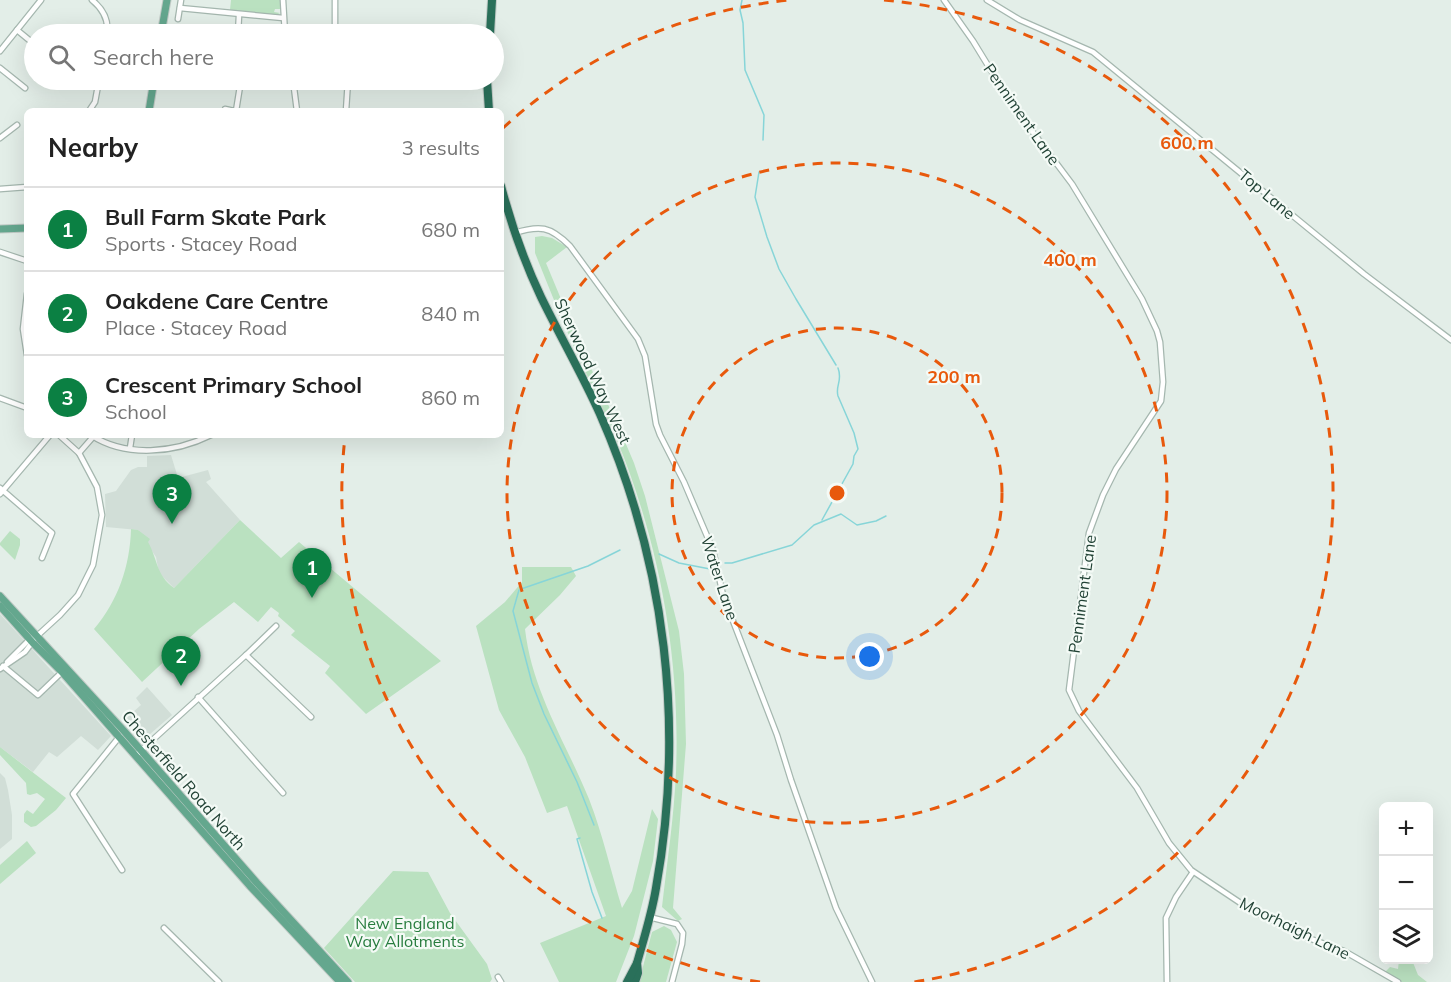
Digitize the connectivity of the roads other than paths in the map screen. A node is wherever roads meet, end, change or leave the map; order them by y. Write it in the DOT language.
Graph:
graph roads {
  1 [pos="41,0"];
  2 [pos="92,0"];
  3 [pos="167,0"];
  4 [pos="181,0"];
  5 [pos="283,0"];
  6 [pos="335,0"];
  7 [pos="492,0"];
  8 [pos="944,0"];
  9 [pos="987,0"];
  10 [pos="180,8"];
  11 [pos="239,15"];
  12 [pos="283,18"];
  13 [pos="178,19"];
  14 [pos="107,24"];
  15 [pos="163,24"];
  16 [pos="239,24"];
  17 [pos="284,24"];
  18 [pos="335,24"];
  19 [pos="491,24"];
  20 [pos="17,30"];
  21 [pos="24,36"];
  22 [pos="0,51"];
  23 [pos="0,68"];
  24 [pos="24,87"];
  25 [pos="97,90"];
  26 [pos="152,90"];
  27 [pos="239,90"];
  28 [pos="294,90"];
  29 [pos="347,90"];
  30 [pos="488,90"];
  31 [pos="90,108"];
  32 [pos="149,108"];
  33 [pos="236,108"];
  34 [pos="297,108"];
  35 [pos="346,108"];
  36 [pos="489,108"];
  37 [pos="17,125"];
  38 [pos="0,138"];
  39 [pos="24,187"];
  40 [pos="0,189"];
  41 [pos="504,197"];
  42 [pos="24,228"];
  43 [pos="0,229"];
  44 [pos="514,233"];
  45 [pos="0,252"];
  46 [pos="24,260"];
  47 [pos="1451,340"];
  48 [pos="0,398"];
  49 [pos="24,407"];
  50 [pos="47,438"];
  51 [pos="62,438"];
  52 [pos="90,438"];
  53 [pos="97,438"];
  54 [pos="132,438"];
  55 [pos="204,438"];
  56 [pos="130,448"];
  57 [pos="79,453"];
  58 [pos="1,491"];
  59 [pos="42,558"];
  60 [pos="0,596"];
  61 [pos="0,606"];
  62 [pos="276,626"];
  63 [pos="33,640"];
  64 [pos="246,655"];
  65 [pos="2,667"];
  66 [pos="62,672"];
  67 [pos="198,698"];
  68 [pos="311,717"];
  69 [pos="122,734"];
  70 [pos="138,753"];
  71 [pos="283,793"];
  72 [pos="122,870"];
  73 [pos="1193,872"];
  74 [pos="649,917"];
  75 [pos="287,920"];
  76 [pos="164,928"];
  77 [pos="638,963"];
  78 [pos="219,982"];
  79 [pos="340,982"];
  80 [pos="348,982"];
  81 [pos="627,982"];
  82 [pos="635,982"];
  83 [pos="672,982"];
  84 [pos="872,982"];
  85 [pos="1167,982"];
  86 [pos="1398,982"];
  1 -- 20 [label="street"];
  2 -- 14 [label="street"];
  3 -- 15 [label="main road"];
  4 -- 10 [label="street"];
  5 -- 12 [label="street"];
  6 -- 18 [label="street"];
  7 -- 19 [label="highway"];
  8 -- 73 [label="street, Penniment Lane"];
  9 -- 47 [label="street, Top Lane"];
  10 -- 11 [label="street"];
  10 -- 13 [label="street"];
  11 -- 12 [label="street"];
  11 -- 16 [label="street"];
  12 -- 17 [label="street"];
  20 -- 21 [label="street"];
  20 -- 22 [label="street"];
  23 -- 24 [label="street"];
  25 -- 31 [label="street"];
  26 -- 32 [label="main road"];
  27 -- 33 [label="street"];
  28 -- 34 [label="street"];
  29 -- 35 [label="street"];
  30 -- 36 [label="highway"];
  37 -- 38 [label="street"];
  39 -- 40 [label="street"];
  41 -- 44 [label="highway, Sherwood Way West"];
  42 -- 43 [label="main road"];
  44 -- 74 [label="highway, Sherwood Way West"];
  44 -- 84 [label="street, Water Lane"];
  45 -- 46 [label="street"];
  48 -- 49 [label="street"];
  50 -- 58 [label="street"];
  51 -- 57 [label="street"];
  52 -- 57 [label="street"];
  53 -- 56 [label="street"];
  54 -- 56 [label="street"];
  55 -- 56 [label="street"];
  57 -- 63 [label="street"];
  58 -- 59 [label="street"];
  60 -- 63 [label="main road, Chesterfield Road North"];
  61 -- 63 [label="main road, Chesterfield Road North"];
  62 -- 64 [label="street"];
  63 -- 65 [label="street"];
  63 -- 66 [label="main road, Chesterfield Road North"];
  63 -- 69 [label="main road, Chesterfield Road North"];
  64 -- 67 [label="street"];
  64 -- 68 [label="street"];
  65 -- 66 [label="street"];
  66 -- 69 [label="main road, Chesterfield Road North"];
  67 -- 70 [label="street"];
  67 -- 71 [label="street"];
  69 -- 70 [label="main road, Chesterfield Road North"];
  69 -- 72 [label="street"];
  70 -- 75 [label="main road, Chesterfield Road North"];
  73 -- 85 [label="street"];
  73 -- 86 [label="street, Moorhaigh Lane"];
  74 -- 77 [label="highway, Sherwood Way West"];
  74 -- 83 [label="street"];
  75 -- 79 [label="main road, Chesterfield Road North"];
  75 -- 80 [label="main road, Chesterfield Road North"];
  76 -- 78 [label="street"];
  77 -- 81 [label="highway, Sherwood Way West"];
  77 -- 82 [label="highway, Sherwood Way West"];
}
